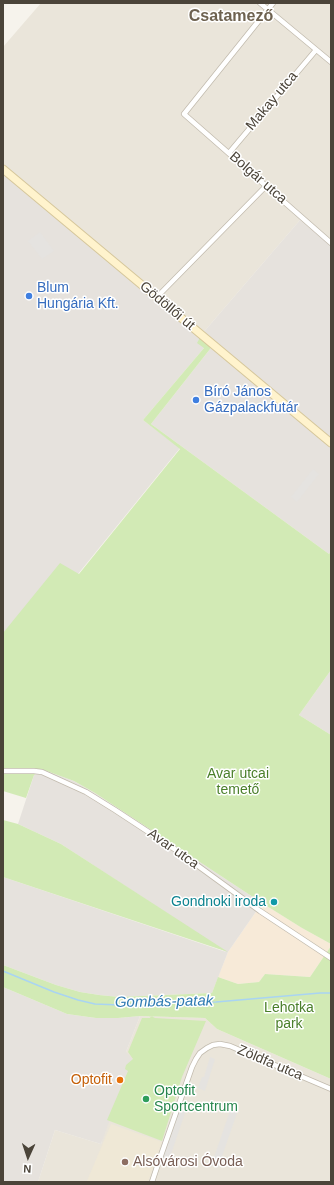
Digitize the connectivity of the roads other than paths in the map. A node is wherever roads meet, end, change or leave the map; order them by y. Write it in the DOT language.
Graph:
graph roads {
  1 [pos="260,3"];
  2 [pos="273,3"];
  3 [pos="268,9"];
  4 [pos="316,50"];
  5 [pos="331,62"];
  6 [pos="229,153"];
  7 [pos="3,169"];
  8 [pos="266,186"];
  9 [pos="331,242"];
  10 [pos="156,298"];
  11 [pos="331,443"];
  12 [pos="3,771"];
  13 [pos="331,958"];
  14 [pos="331,1089"];
  15 [pos="152,1182"];
  1 -- 3 [label="street"];
  2 -- 3 [label="street"];
  3 -- 4 [label="street"];
  3 -- 6 [label="street, Bolgár utca"];
  4 -- 5 [label="street"];
  4 -- 6 [label="street, Makay utca"];
  6 -- 8 [label="street, Bolgár utca"];
  7 -- 10 [label="main road, Gödöllői út"];
  8 -- 9 [label="street, Bolgár utca"];
  8 -- 10 [label="street"];
  10 -- 11 [label="main road, Gödöllői út"];
  12 -- 13 [label="street, Avar utca"];
  14 -- 15 [label="street, Zöldfa utca"];
}
